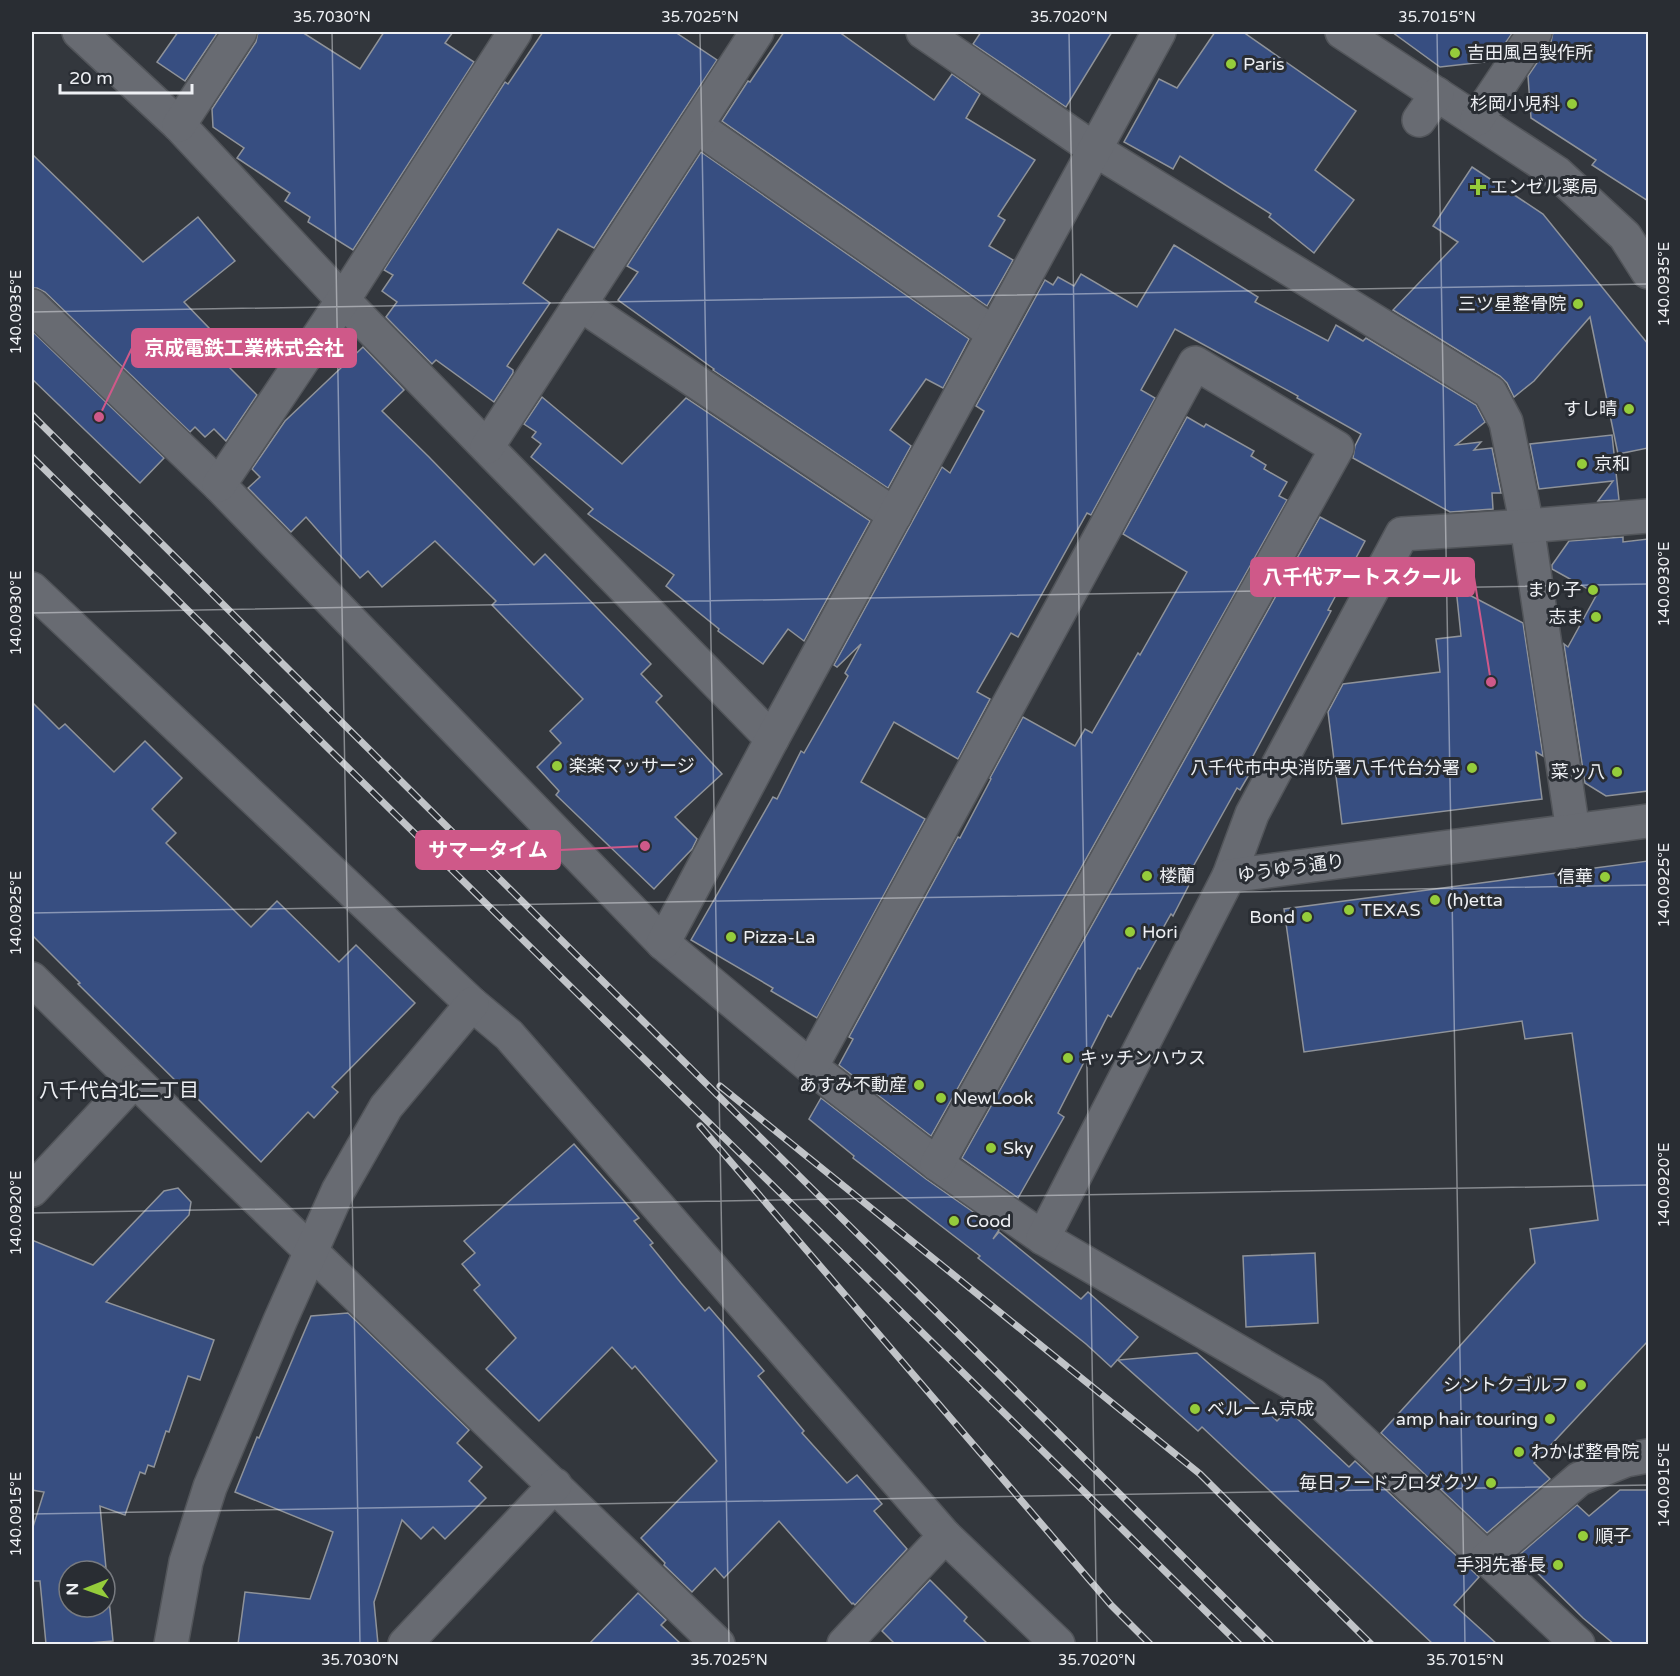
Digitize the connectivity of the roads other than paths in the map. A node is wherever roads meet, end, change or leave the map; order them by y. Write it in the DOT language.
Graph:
graph roads {
  1 [pos="79,32"];
  2 [pos="240,32"];
  3 [pos="514,32"];
  4 [pos="758,32"];
  5 [pos="923,32"];
  6 [pos="1159,32"];
  7 [pos="1342,32"];
  8 [pos="1535,32"];
  9 [pos="1477,119"];
  10 [pos="696,126"];
  11 [pos="178,134"];
  12 [pos="1094,149"];
  13 [pos="1648,272"];
  14 [pos="343,300"];
  15 [pos="580,304"];
  16 [pos="32,306"];
  17 [pos="993,333"];
  18 [pos="487,447"];
  19 [pos="219,485"];
  20 [pos="895,515"];
  21 [pos="1648,516"];
  22 [pos="1527,526"];
  23 [pos="32,590"];
  24 [pos="772,739"];
  25 [pos="1648,821"];
  26 [pos="1573,831"];
  27 [pos="1229,876"];
  28 [pos="663,943"];
  29 [pos="32,979"];
  30 [pos="472,1004"];
  31 [pos="811,1067"];
  32 [pos="134,1081"];
  33 [pos="937,1164"];
  34 [pos="32,1190"];
  35 [pos="1043,1238"];
  36 [pos="312,1251"];
  37 [pos="1648,1456"];
  38 [pos="555,1485"];
  39 [pos="945,1536"];
  40 [pos="1487,1558"];
  41 [pos="171,1644"];
  42 [pos="405,1644"];
  43 [pos="718,1644"];
  44 [pos="844,1644"];
  45 [pos="1058,1644"];
  46 [pos="1576,1644"];
  1 -- 11 [label="street"];
  2 -- 11 [label="street"];
  3 -- 14 [label="street"];
  4 -- 10 [label="street"];
  5 -- 12 [label="street"];
  6 -- 12 [label="street"];
  7 -- 9 [label="street"];
  8 -- 9 [label="street"];
  9 -- 13 [label="street"];
  10 -- 15 [label="street"];
  10 -- 17 [label="street"];
  11 -- 14 [label="street"];
  12 -- 17 [label="street"];
  12 -- 22 [label="street"];
  14 -- 18 [label="street"];
  14 -- 19 [label="street"];
  15 -- 18 [label="street"];
  15 -- 20 [label="street"];
  16 -- 19 [label="street"];
  17 -- 20 [label="street"];
  18 -- 24 [label="street"];
  19 -- 28 [label="street"];
  20 -- 24 [label="street"];
  21 -- 22 [label="street"];
  22 -- 26 [label="street"];
  22 -- 27 [label="street"];
  23 -- 30 [label="street"];
  24 -- 28 [label="street"];
  25 -- 26 [label="street, ゆうゆう通り"];
  26 -- 27 [label="street, ゆうゆう通り"];
  27 -- 35 [label="street, ゆうゆう通り"];
  28 -- 31 [label="street"];
  29 -- 32 [label="street"];
  30 -- 36 [label="street"];
  30 -- 39 [label="street"];
  31 -- 33 [label="street"];
  31 -- 33 [label="street"];
  32 -- 34 [label="street"];
  32 -- 36 [label="street"];
  33 -- 35 [label="street"];
  35 -- 40 [label="street"];
  36 -- 38 [label="street"];
  36 -- 41 [label="street"];
  37 -- 40 [label="street"];
  38 -- 42 [label="street"];
  38 -- 43 [label="street"];
  39 -- 44 [label="street"];
  39 -- 45 [label="street"];
  40 -- 46 [label="street"];
}
